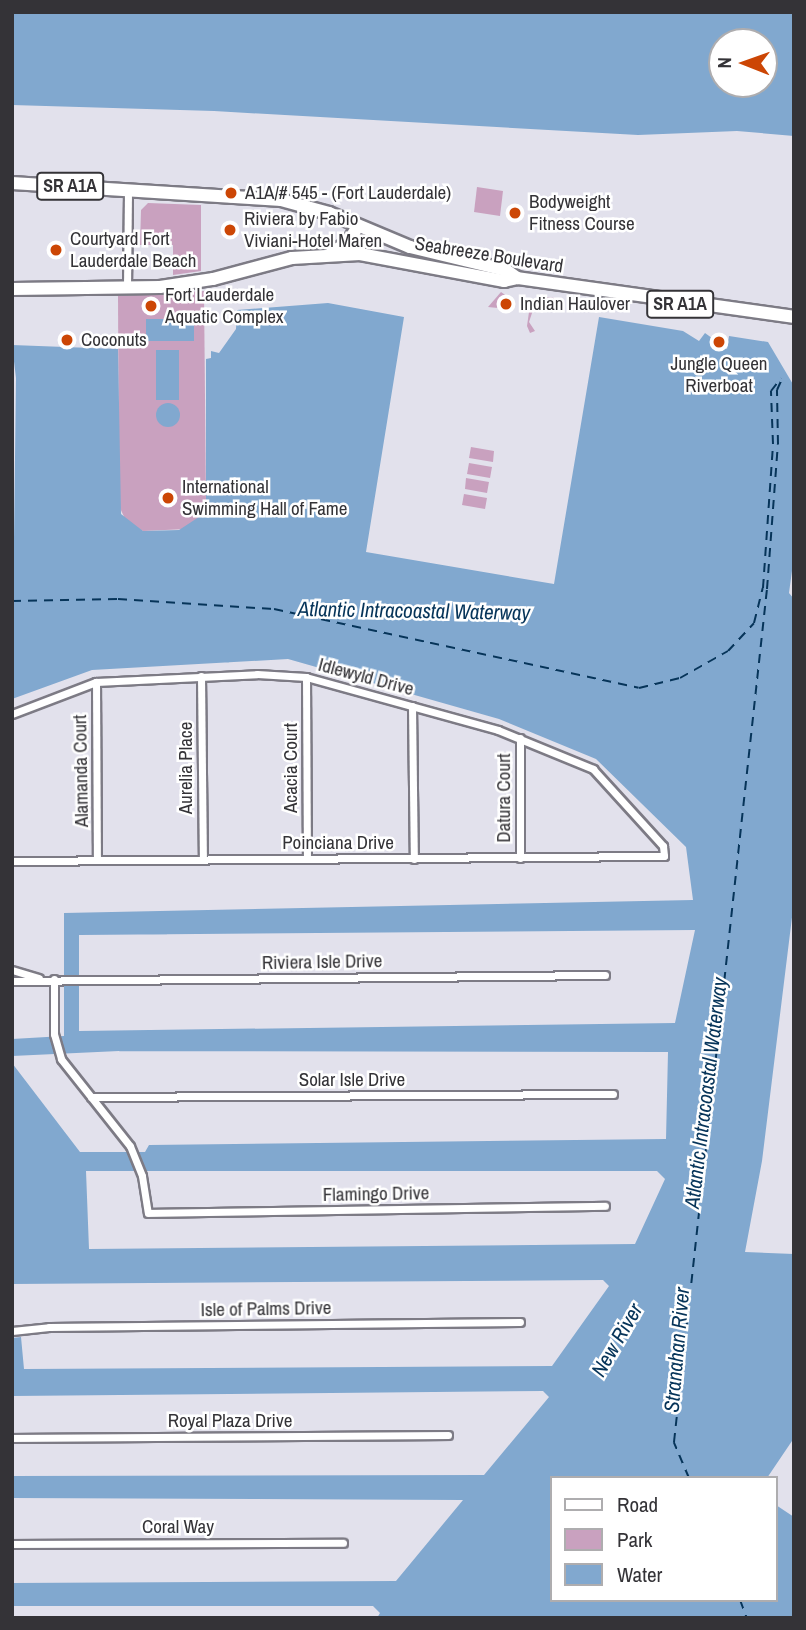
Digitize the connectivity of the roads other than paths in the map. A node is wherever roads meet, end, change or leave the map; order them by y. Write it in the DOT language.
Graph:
graph roads {
  1 [pos="12,183"];
  2 [pos="128,189"];
  3 [pos="338,217"];
  4 [pos="358,226"];
  5 [pos="332,252"];
  6 [pos="517,278"];
  7 [pos="127,288"];
  8 [pos="12,289"];
  9 [pos="794,317"];
  10 [pos="201,676"];
  11 [pos="306,677"];
  12 [pos="96,682"];
  13 [pos="412,706"];
  14 [pos="12,714"];
  15 [pos="520,738"];
  16 [pos="664,856"];
  17 [pos="520,858"];
  18 [pos="307,859"];
  19 [pos="414,859"];
  20 [pos="97,860"];
  21 [pos="203,860"];
  22 [pos="12,861"];
  23 [pos="12,970"];
  24 [pos="605,975"];
  25 [pos="40,978"];
  26 [pos="57,980"];
  27 [pos="12,981"];
  28 [pos="613,1094"];
  29 [pos="91,1097"];
  30 [pos="605,1206"];
  31 [pos="520,1322"];
  32 [pos="12,1331"];
  33 [pos="448,1435"];
  34 [pos="12,1438"];
  35 [pos="343,1543"];
  36 [pos="12,1544"];
  1 -- 2 [label="main road, SR A1A"];
  2 -- 3 [label="main road, SR A1A"];
  2 -- 7 [label="street"];
  3 -- 4 [label="main road, SR A1A"];
  3 -- 5 [label="main road"];
  4 -- 5 [label="main road"];
  4 -- 6 [label="main road, SR A1A"];
  5 -- 6 [label="main road, Seabreeze Boulevard / SR A1A"];
  5 -- 7 [label="main road, Seabreeze Boulevard / SR A1A"];
  6 -- 9 [label="main road, Seabreeze Boulevard / SR A1A"];
  7 -- 8 [label="main road, Seabreeze Boulevard / SR A1A"];
  10 -- 11 [label="street, Idlewyld Drive"];
  10 -- 12 [label="street, Idlewyld Drive"];
  10 -- 21 [label="street, Aurelia Place"];
  11 -- 13 [label="street, Idlewyld Drive"];
  11 -- 18 [label="street, Acacia Court"];
  12 -- 14 [label="street, Idlewyld Drive"];
  12 -- 20 [label="street, Alamanda Court"];
  13 -- 15 [label="street, Idlewyld Drive"];
  13 -- 19 [label="street"];
  15 -- 16 [label="street, Idlewyld Drive"];
  15 -- 17 [label="street, Datura Court"];
  16 -- 17 [label="street, Poinciana Drive"];
  17 -- 19 [label="street, Poinciana Drive"];
  18 -- 19 [label="street, Poinciana Drive"];
  18 -- 21 [label="street, Poinciana Drive"];
  20 -- 21 [label="street, Poinciana Drive"];
  20 -- 22 [label="street, Poinciana Drive"];
  23 -- 25 [label="street, Riviera Isle Drive"];
  24 -- 26 [label="street, Riviera Isle Drive"];
  25 -- 26 [label="street, Riviera Isle Drive"];
  25 -- 27 [label="street, Riviera Isle Drive"];
  26 -- 29 [label="street"];
  28 -- 29 [label="street, Solar Isle Drive"];
  29 -- 30 [label="street, Flamingo Drive"];
  31 -- 32 [label="street, Isle of Palms Drive"];
  33 -- 34 [label="street, Royal Plaza Drive"];
  35 -- 36 [label="street, Coral Way"];
}
